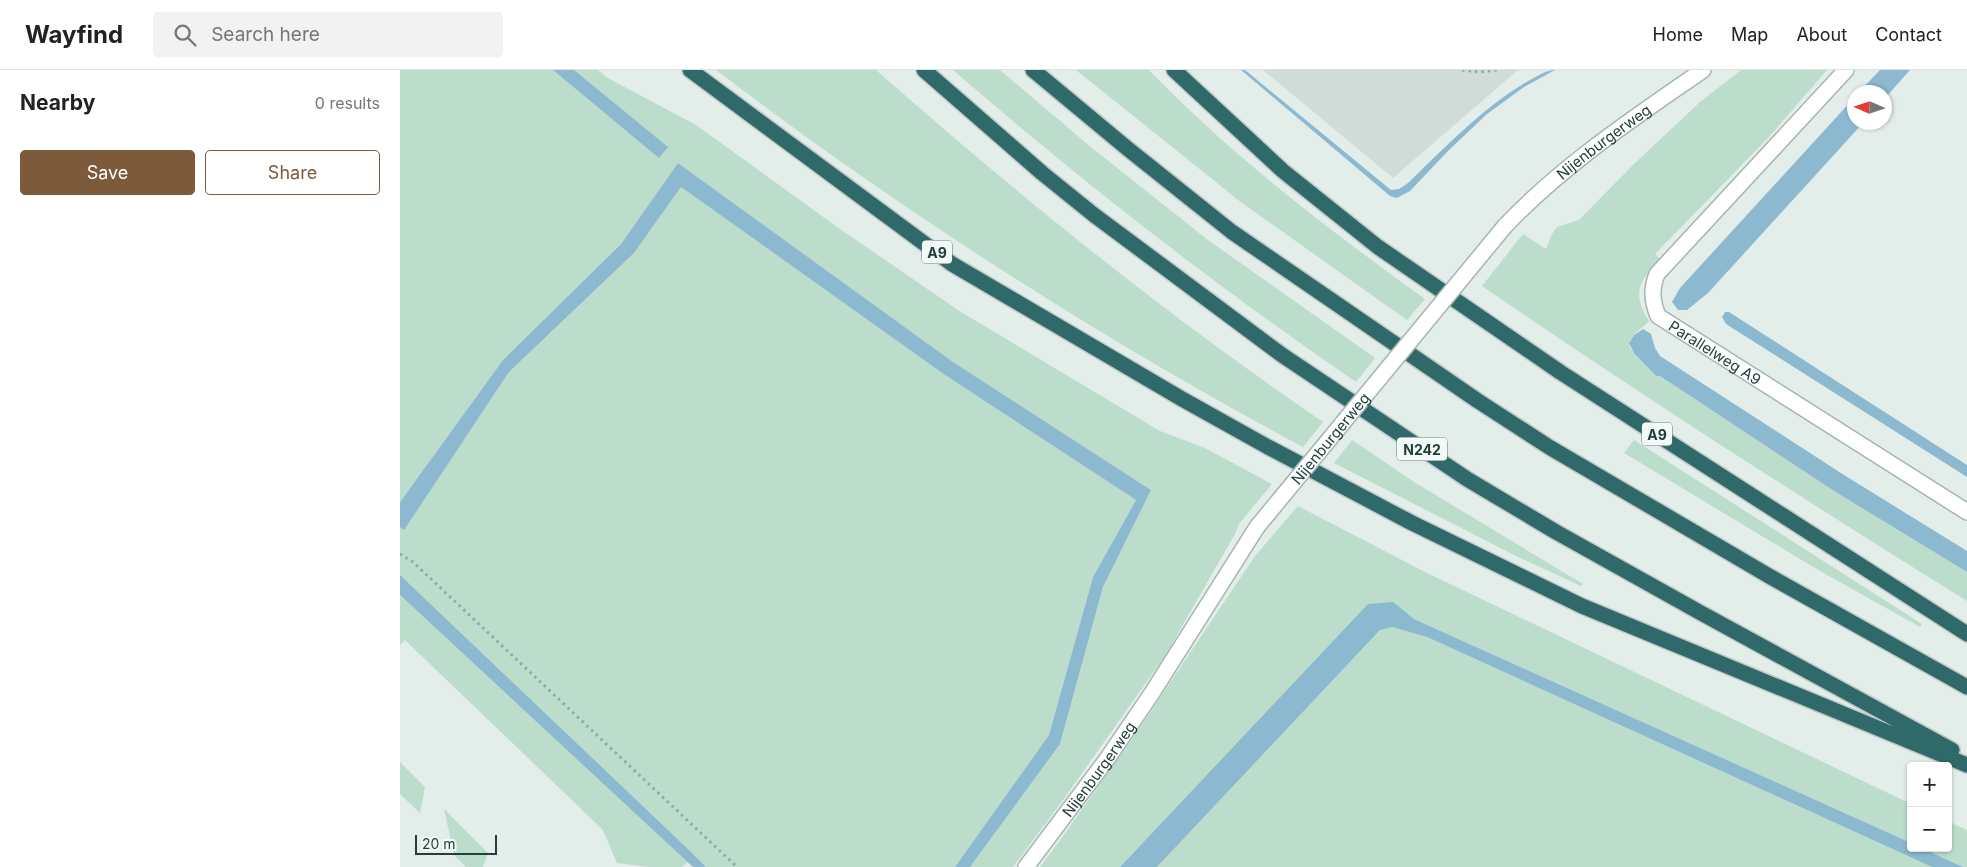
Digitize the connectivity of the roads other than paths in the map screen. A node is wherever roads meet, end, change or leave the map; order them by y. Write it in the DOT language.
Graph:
graph roads {
  1 [pos="690,70"];
  2 [pos="924,70"];
  3 [pos="1033,70"];
  4 [pos="1174,70"];
  5 [pos="1703,70"];
  6 [pos="1846,70"];
  7 [pos="1967,512"];
  8 [pos="1967,634"];
  9 [pos="1967,687"];
  10 [pos="1967,758"];
  11 [pos="1967,765"];
  12 [pos="1026,867"];
  1 -- 11 [label="highway, A9"];
  2 -- 10 [label="highway, N242"];
  3 -- 9 [label="highway"];
  4 -- 8 [label="highway, A9"];
  5 -- 12 [label="street, Nijenburgerweg, bridge"];
  6 -- 7 [label="street, Parallelweg A9"];
}
